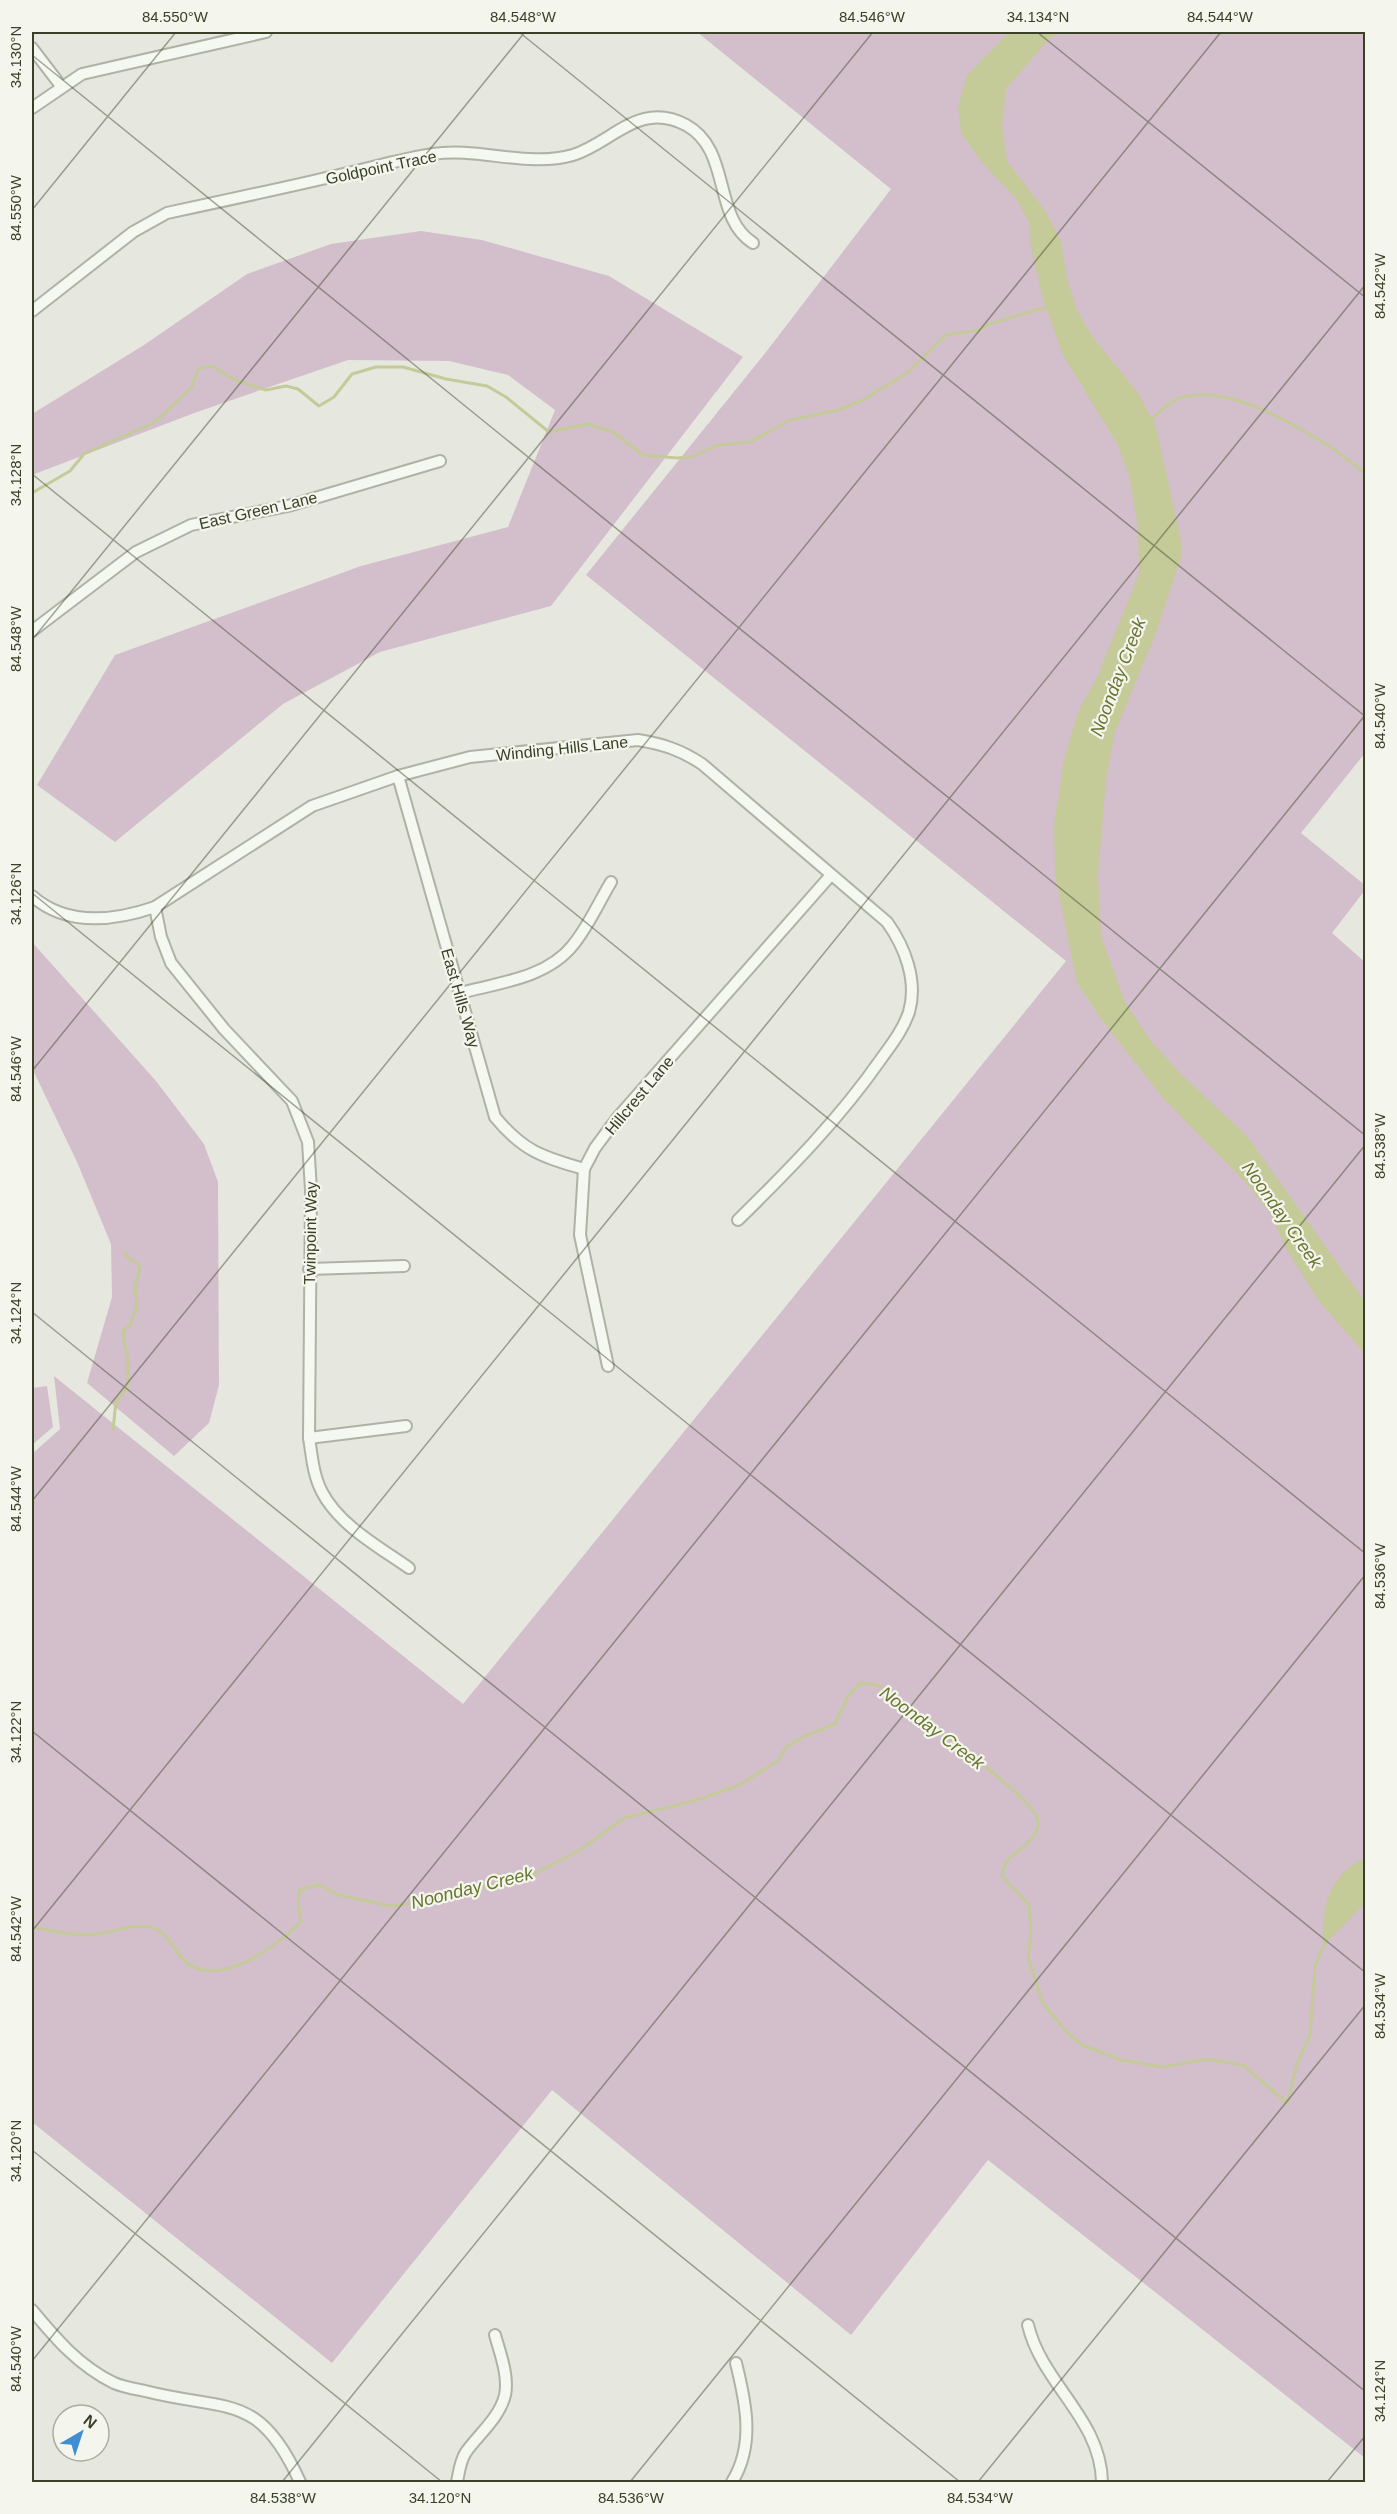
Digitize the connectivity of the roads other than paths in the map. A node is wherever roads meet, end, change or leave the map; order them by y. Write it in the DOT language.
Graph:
graph roads {
  1 [pos="266,32"];
  2 [pos="32,48"];
  3 [pos="62,86"];
  4 [pos="32,108"];
  5 [pos="753,243"];
  6 [pos="32,310"];
  7 [pos="440,461"];
  8 [pos="32,631"];
  9 [pos="398,776"];
  10 [pos="831,875"];
  11 [pos="611,882"];
  12 [pos="32,896"];
  13 [pos="155,907"];
  14 [pos="460,993"];
  15 [pos="584,1169"];
  16 [pos="738,1220"];
  17 [pos="404,1266"];
  18 [pos="309,1269"];
  19 [pos="608,1366"];
  20 [pos="406,1426"];
  21 [pos="309,1438"];
  22 [pos="409,1568"];
  23 [pos="32,2310"];
  24 [pos="1028,2325"];
  25 [pos="495,2335"];
  26 [pos="736,2363"];
  27 [pos="300,2482"];
  28 [pos="457,2482"];
  29 [pos="732,2482"];
  30 [pos="1102,2482"];
  1 -- 3 [label="street"];
  2 -- 3 [label="street"];
  3 -- 4 [label="street"];
  5 -- 6 [label="street, Goldpoint Trace"];
  7 -- 8 [label="street, East Green Lane"];
  9 -- 10 [label="street, Winding Hills Lane"];
  9 -- 13 [label="street, Winding Hills Lane"];
  9 -- 14 [label="street, East Hills Way"];
  10 -- 15 [label="street, Hillcrest Lane"];
  10 -- 16 [label="street, Winding Hills Lane"];
  11 -- 14 [label="street"];
  12 -- 13 [label="street, Winding Hills Lane"];
  13 -- 18 [label="street, Twinpoint Way"];
  14 -- 15 [label="street, East Hills Way"];
  15 -- 19 [label="street, Hillcrest Lane"];
  17 -- 18 [label="street"];
  18 -- 21 [label="street, Twinpoint Way"];
  20 -- 21 [label="street"];
  21 -- 22 [label="street, Twinpoint Way"];
  23 -- 27 [label="street"];
  24 -- 30 [label="street"];
  25 -- 28 [label="street"];
  26 -- 29 [label="street"];
}
